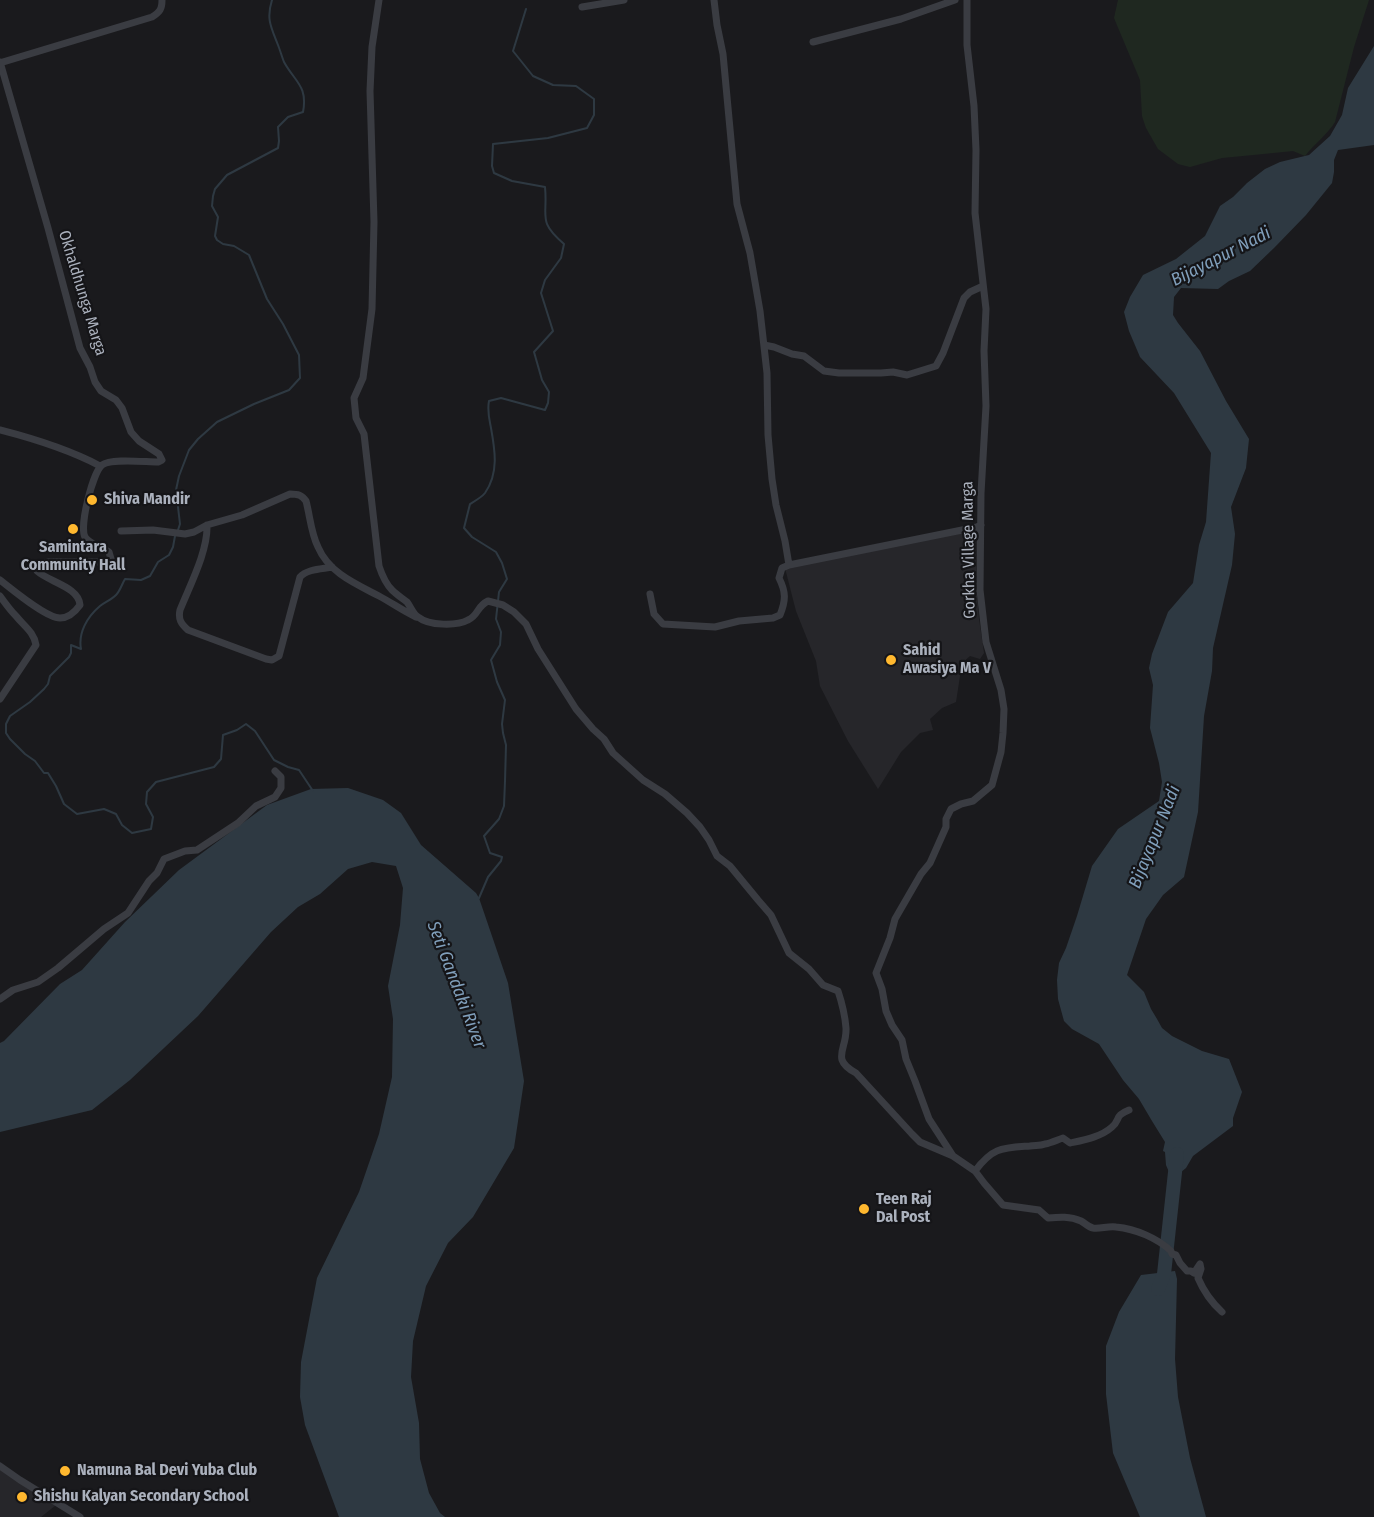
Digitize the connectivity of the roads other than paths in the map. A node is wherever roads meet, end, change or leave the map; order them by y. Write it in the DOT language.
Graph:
graph roads {
  1 [pos="162,0"];
  2 [pos="379,0"];
  3 [pos="624,0"];
  4 [pos="714,0"];
  5 [pos="955,0"];
  6 [pos="967,0"];
  7 [pos="582,7"];
  8 [pos="813,42"];
  9 [pos="0,63"];
  10 [pos="984,286"];
  11 [pos="764,345"];
  12 [pos="0,430"];
  13 [pos="100,466"];
  14 [pos="207,525"];
  15 [pos="981,525"];
  16 [pos="121,531"];
  17 [pos="789,565"];
  18 [pos="332,567"];
  19 [pos="0,580"];
  20 [pos="650,594"];
  21 [pos="0,596"];
  22 [pos="416,617"];
  23 [pos="0,699"];
  24 [pos="275,771"];
  25 [pos="0,999"];
  26 [pos="1129,1110"];
  27 [pos="953,1156"];
  28 [pos="975,1171"];
  29 [pos="1222,1312"];
  30 [pos="0,1466"];
  31 [pos="80,1517"];
  1 -- 9 [label="street"];
  2 -- 22 [label="street"];
  3 -- 7 [label="street"];
  4 -- 11 [label="street"];
  5 -- 8 [label="street"];
  6 -- 10 [label="street, Gorkha Village Marga"];
  9 -- 13 [label="street, Okhaldhunga Marga"];
  10 -- 11 [label="street"];
  10 -- 15 [label="street, Gorkha Village Marga"];
  11 -- 17 [label="street"];
  12 -- 13 [label="street"];
  13 -- 19 [label="street"];
  14 -- 16 [label="street"];
  14 -- 18 [label="street"];
  14 -- 18 [label="street"];
  15 -- 17 [label="street"];
  15 -- 27 [label="street, Gorkha Village Marga"];
  17 -- 20 [label="street"];
  18 -- 22 [label="street"];
  21 -- 23 [label="street"];
  22 -- 27 [label="street"];
  24 -- 25 [label="street"];
  26 -- 28 [label="street"];
  27 -- 28 [label="street, Gorkha Village Marga"];
  28 -- 29 [label="street, Gorkha Village Marga"];
  30 -- 31 [label="street"];
}
